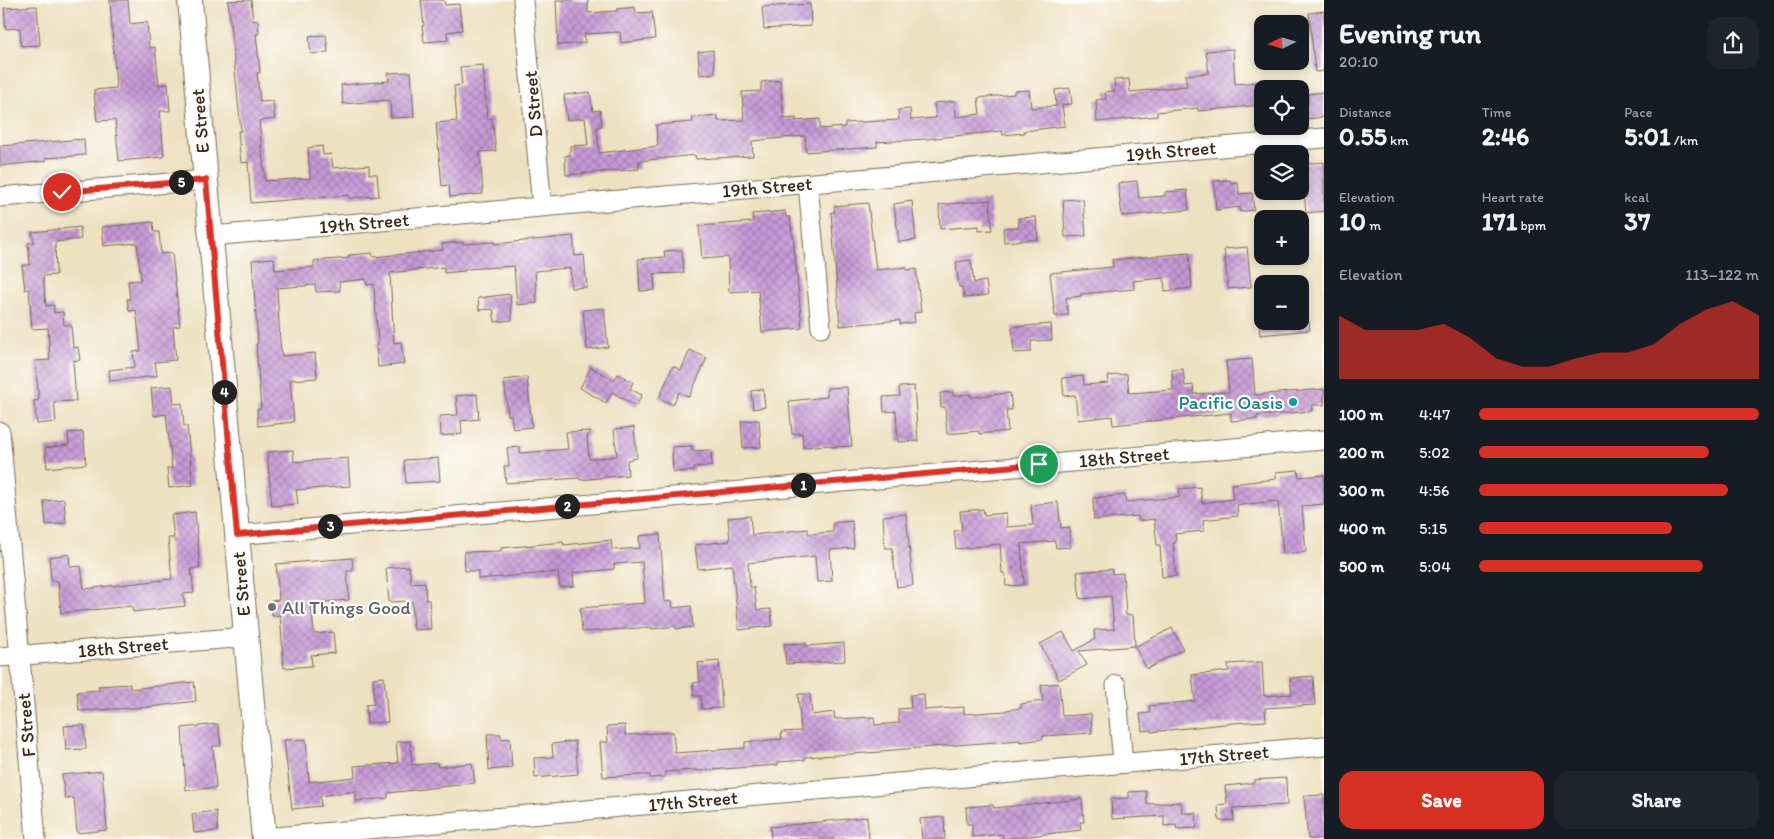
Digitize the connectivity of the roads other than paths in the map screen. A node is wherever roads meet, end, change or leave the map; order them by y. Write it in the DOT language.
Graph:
graph roads {
  1 [pos="190,0"];
  2 [pos="523,0"];
  3 [pos="1324,138"];
  4 [pos="206,180"];
  5 [pos="808,184"];
  6 [pos="0,197"];
  7 [pos="542,207"];
  8 [pos="210,236"];
  9 [pos="821,328"];
  10 [pos="0,432"];
  11 [pos="1324,440"];
  12 [pos="237,535"];
  13 [pos="246,637"];
  14 [pos="20,655"];
  15 [pos="0,657"];
  16 [pos="1116,685"];
  17 [pos="1324,746"];
  18 [pos="1123,763"];
  19 [pos="36,839"];
  20 [pos="264,839"];
  1 -- 4 [label="street, E Street"];
  2 -- 7 [label="street, D Street"];
  3 -- 5 [label="street, 19th Street"];
  4 -- 6 [label="street"];
  4 -- 8 [label="street, E Street"];
  5 -- 7 [label="street, 19th Street"];
  5 -- 9 [label="street"];
  7 -- 8 [label="street, 19th Street"];
  8 -- 12 [label="street, E Street"];
  10 -- 14 [label="street, F Street"];
  11 -- 12 [label="street, 18th Street"];
  12 -- 13 [label="street, E Street"];
  13 -- 14 [label="street, 18th Street"];
  13 -- 20 [label="street, E Street"];
  14 -- 15 [label="street, 18th Street"];
  14 -- 19 [label="street, F Street"];
  16 -- 18 [label="street"];
  17 -- 18 [label="street, 17th Street"];
  18 -- 20 [label="street, 17th Street"];
}
